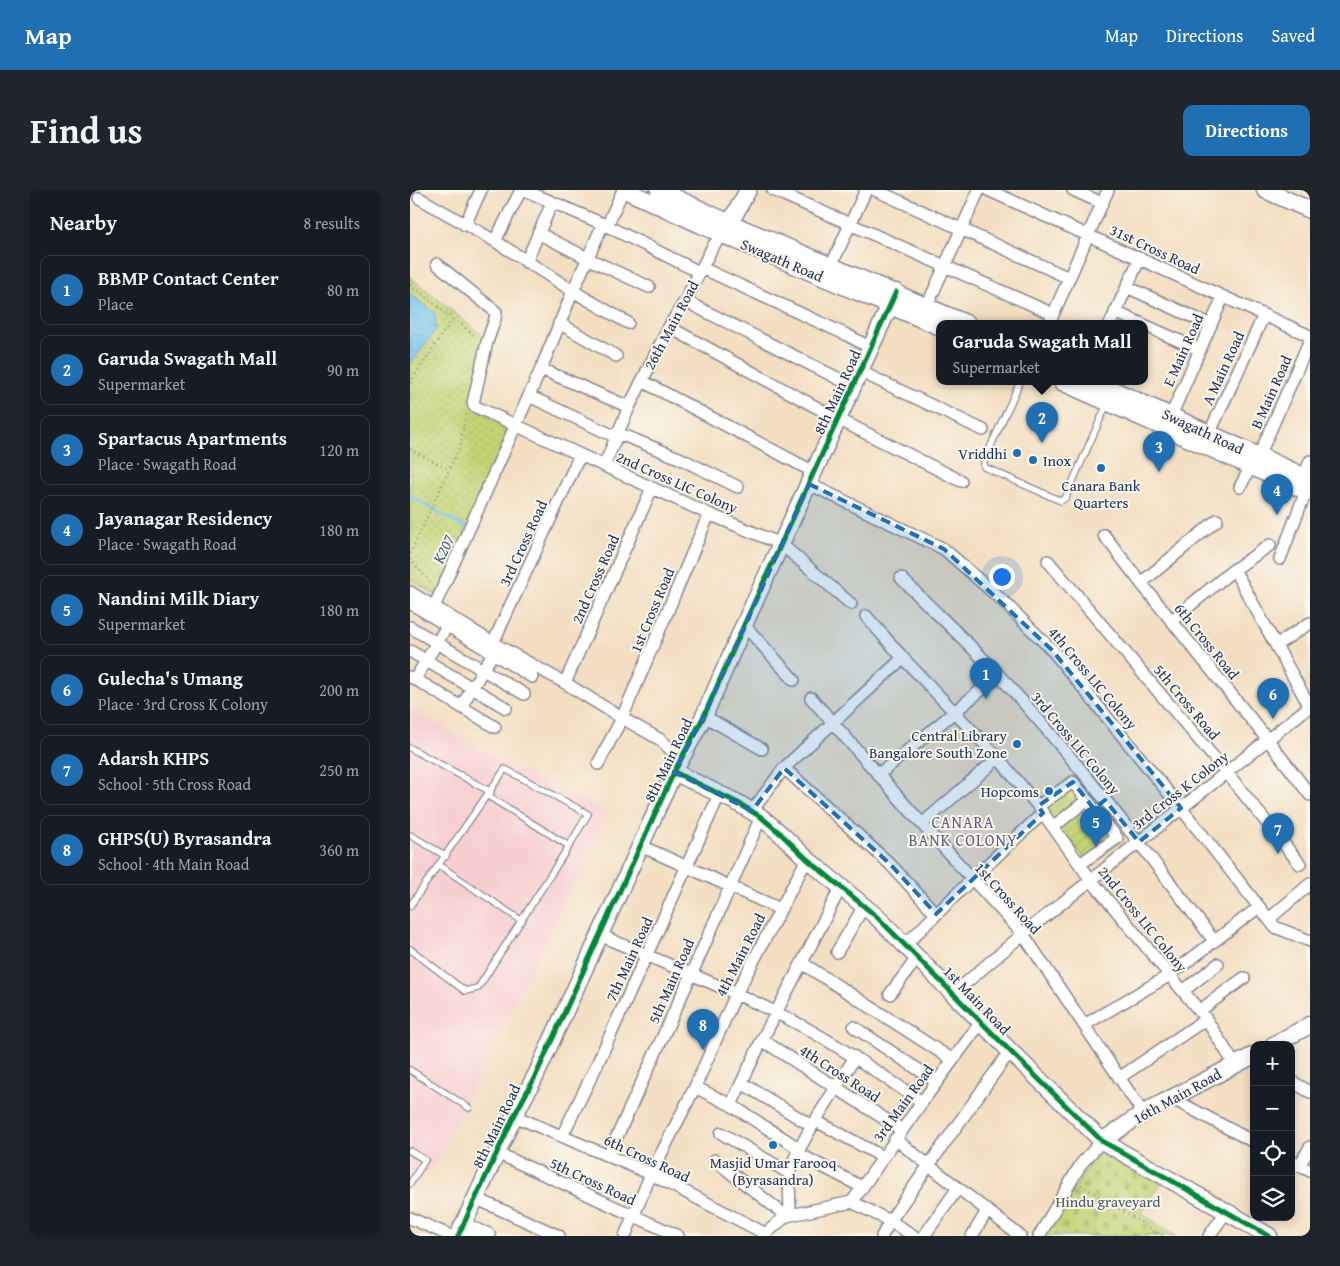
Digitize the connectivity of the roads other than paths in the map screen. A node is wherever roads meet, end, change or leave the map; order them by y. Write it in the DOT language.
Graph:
graph roads {
  1 [pos="482,190"];
  2 [pos="523,190"];
  3 [pos="624,190"];
  4 [pos="659,190"];
  5 [pos="736,190"];
  6 [pos="748,190"];
  7 [pos="774,190"];
  8 [pos="866,190"];
  9 [pos="875,190"];
  10 [pos="980,190"];
  11 [pos="988,190"];
  12 [pos="1073,190"];
  13 [pos="1108,190"];
  14 [pos="1293,190"];
  15 [pos="1271,191"];
  16 [pos="419,198"];
  17 [pos="1310,198"];
  18 [pos="552,203"];
  19 [pos="1102,203"];
  20 [pos="1310,210"];
  21 [pos="465,225"];
  22 [pos="605,225"];
  23 [pos="850,225"];
  24 [pos="962,230"];
  25 [pos="720,231"];
  26 [pos="538,233"];
  27 [pos="1088,235"];
  28 [pos="495,241"];
  29 [pos="587,258"];
  30 [pos="1140,258"];
  31 [pos="526,262"];
  32 [pos="438,264"];
  33 [pos="831,266"];
  34 [pos="944,267"];
  35 [pos="700,270"];
  36 [pos="1069,278"];
  37 [pos="648,287"];
  38 [pos="1127,287"];
  39 [pos="573,291"];
  40 [pos="1223,297"];
  41 [pos="894,299"];
  42 [pos="685,301"];
  43 [pos="927,306"];
  44 [pos="1115,312"];
  45 [pos="1264,315"];
  46 [pos="1051,319"];
  47 [pos="959,320"];
  48 [pos="1112,320"];
  49 [pos="1133,320"];
  50 [pos="628,323"];
  51 [pos="560,324"];
  52 [pos="936,325"];
  53 [pos="1211,325"];
  54 [pos="669,327"];
  55 [pos="1148,327"];
  56 [pos="1310,338"];
  57 [pos="872,348"];
  58 [pos="1200,350"];
  59 [pos="616,356"];
  60 [pos="541,369"];
  61 [pos="860,371"];
  62 [pos="642,381"];
  63 [pos="1019,385"];
  64 [pos="1069,385"];
  65 [pos="1103,385"];
  66 [pos="853,386"];
  67 [pos="529,396"];
  68 [pos="1108,402"];
  69 [pos="629,407"];
  70 [pos="1171,416"];
  71 [pos="838,420"];
  72 [pos="515,426"];
  73 [pos="983,430"];
  74 [pos="1209,434"];
  75 [pos="617,435"];
  76 [pos="580,455"];
  77 [pos="1255,461"];
  78 [pos="604,466"];
  79 [pos="812,478"];
  80 [pos="1308,480"];
  81 [pos="961,481"];
  82 [pos="738,487"];
  83 [pos="1240,487"];
  84 [pos="652,488"];
  85 [pos="709,514"];
  86 [pos="1217,520"];
  87 [pos="1104,535"];
  88 [pos="781,544"];
  89 [pos="1270,545"];
  90 [pos="1280,559"];
  91 [pos="1048,561"];
  92 [pos="1232,570"];
  93 [pos="901,578"];
  94 [pos="1141,584"];
  95 [pos="410,592"];
  96 [pos="410,604"];
  97 [pos="851,604"];
  98 [pos="431,605"];
  99 [pos="866,616"];
  100 [pos="1171,621"];
  101 [pos="1310,623"];
  102 [pos="744,625"];
  103 [pos="447,626"];
  104 [pos="410,627"];
  105 [pos="437,643"];
  106 [pos="1276,645"];
  107 [pos="493,648"];
  108 [pos="410,651"];
  109 [pos="903,658"];
  110 [pos="426,661"];
  111 [pos="484,670"];
  112 [pos="998,676"];
  113 [pos="532,677"];
  114 [pos="412,678"];
  115 [pos="794,680"];
  116 [pos="565,683"];
  117 [pos="472,689"];
  118 [pos="524,694"];
  119 [pos="811,698"];
  120 [pos="461,707"];
  121 [pos="1310,707"];
  122 [pos="506,708"];
  123 [pos="954,714"];
  124 [pos="704,716"];
  125 [pos="622,718"];
  126 [pos="833,723"];
  127 [pos="495,727"];
  128 [pos="1268,740"];
  129 [pos="410,748"];
  130 [pos="762,748"];
  131 [pos="998,758"];
  132 [pos="598,764"];
  133 [pos="677,766"];
  134 [pos="784,768"];
  135 [pos="1227,773"];
  136 [pos="878,775"];
  137 [pos="720,793"];
  138 [pos="489,794"];
  139 [pos="1310,795"];
  140 [pos="1105,800"];
  141 [pos="1091,805"];
  142 [pos="1182,808"];
  143 [pos="1040,810"];
  144 [pos="756,814"];
  145 [pos="922,824"];
  146 [pos="1053,827"];
  147 [pos="410,835"];
  148 [pos="1139,842"];
  149 [pos="569,846"];
  150 [pos="641,846"];
  151 [pos="446,856"];
  152 [pos="807,859"];
  153 [pos="1080,864"];
  154 [pos="1300,864"];
  155 [pos="439,865"];
  156 [pos="687,866"];
  157 [pos="972,879"];
  158 [pos="1091,880"];
  159 [pos="1310,884"];
  160 [pos="730,886"];
  161 [pos="841,887"];
  162 [pos="410,906"];
  163 [pos="864,906"];
  164 [pos="1259,907"];
  165 [pos="780,909"];
  166 [pos="936,914"];
  167 [pos="1269,919"];
  168 [pos="522,921"];
  169 [pos="1022,934"];
  170 [pos="600,935"];
  171 [pos="1214,941"];
  172 [pos="1310,941"];
  173 [pos="906,945"];
  174 [pos="410,949"];
  175 [pos="837,952"];
  176 [pos="646,956"];
  177 [pos="918,957"];
  178 [pos="802,963"];
  179 [pos="1218,964"];
  180 [pos="692,974"];
  181 [pos="1170,975"];
  182 [pos="1244,978"];
  183 [pos="1183,991"];
  184 [pos="954,993"];
  185 [pos="736,994"];
  186 [pos="890,994"];
  187 [pos="776,1012"];
  188 [pos="1203,1015"];
  189 [pos="981,1022"];
  190 [pos="1084,1025"];
  191 [pos="1310,1025"];
  192 [pos="854,1027"];
  193 [pos="762,1040"];
  194 [pos="1280,1041"];
  195 [pos="1010,1052"];
  196 [pos="855,1057"];
  197 [pos="953,1060"];
  198 [pos="1248,1060"];
  199 [pos="410,1070"];
  200 [pos="1119,1078"];
  201 [pos="937,1082"];
  202 [pos="742,1083"];
  203 [pos="1295,1083"];
  204 [pos="695,1087"];
  205 [pos="836,1088"];
  206 [pos="1310,1092"];
  207 [pos="1171,1098"];
  208 [pos="922,1102"];
  209 [pos="731,1105"];
  210 [pos="469,1108"];
  211 [pos="1143,1113"];
  212 [pos="514,1116"];
  213 [pos="814,1124"];
  214 [pos="721,1133"];
  215 [pos="898,1135"];
  216 [pos="562,1136"];
  217 [pos="1250,1140"];
  218 [pos="1102,1141"];
  219 [pos="1310,1147"];
  220 [pos="410,1151"];
  221 [pos="799,1151"];
  222 [pos="497,1153"];
  223 [pos="608,1156"];
  224 [pos="883,1156"];
  225 [pos="716,1160"];
  226 [pos="1295,1163"];
  227 [pos="929,1165"];
  228 [pos="1310,1171"];
  229 [pos="789,1173"];
  230 [pos="651,1174"];
  231 [pos="410,1184"];
  232 [pos="862,1188"];
  233 [pos="958,1188"];
  234 [pos="475,1198"];
  235 [pos="852,1202"];
  236 [pos="987,1211"];
  237 [pos="1226,1212"];
  238 [pos="634,1216"];
  239 [pos="788,1216"];
  240 [pos="410,1218"];
  241 [pos="890,1221"];
  242 [pos="457,1233"];
  243 [pos="765,1235"];
  244 [pos="486,1236"];
  245 [pos="559,1236"];
  246 [pos="625,1236"];
  247 [pos="678,1236"];
  248 [pos="882,1236"];
  249 [pos="914,1236"];
  250 [pos="924,1236"];
  251 [pos="972,1236"];
  252 [pos="1020,1236"];
  253 [pos="1039,1236"];
  254 [pos="1209,1236"];
  255 [pos="1269,1236"];
  1 -- 21 [label="street"];
  2 -- 18 [label="street"];
  2 -- 28 [label="street"];
  3 -- 22 [label="street"];
  3 -- 25 [label="street, Swagath Road"];
  4 -- 25 [label="street, Swagath Road"];
  5 -- 25 [label="street, 26th Main Road"];
  6 -- 25 [label="street, 26th Main Road"];
  7 -- 23 [label="street"];
  8 -- 23 [label="street"];
  9 -- 24 [label="street"];
  10 -- 24 [label="street"];
  11 -- 27 [label="street, 31st Cross Road"];
  12 -- 19 [label="street"];
  13 -- 19 [label="street"];
  14 -- 17 [label="street"];
  15 -- 20 [label="street"];
  16 -- 21 [label="street"];
  18 -- 22 [label="street"];
  18 -- 26 [label="street"];
  19 -- 27 [label="street"];
  21 -- 28 [label="street"];
  22 -- 29 [label="street"];
  22 -- 35 [label="street"];
  23 -- 33 [label="street"];
  23 -- 34 [label="street"];
  24 -- 34 [label="street"];
  24 -- 36 [label="street"];
  25 -- 33 [label="street, Swagath Road"];
  25 -- 35 [label="street, 26th Main Road"];
  25 -- 41 [label="street, Swagath Road"];
  26 -- 29 [label="street"];
  26 -- 31 [label="street"];
  27 -- 30 [label="street, 31st Cross Road"];
  27 -- 36 [label="street"];
  28 -- 31 [label="street"];
  29 -- 37 [label="street"];
  29 -- 39 [label="street"];
  30 -- 38 [label="street"];
  30 -- 40 [label="street, 31st Cross Road"];
  31 -- 39 [label="street"];
  32 -- 72 [label="street, 2nd Cross LIC Colony"];
  33 -- 41 [label="street, Swagath Road"];
  34 -- 43 [label="street"];
  34 -- 46 [label="street"];
  35 -- 42 [label="street, 26th Main Road"];
  35 -- 57 [label="street"];
  36 -- 46 [label="street"];
  38 -- 44 [label="street"];
  38 -- 53 [label="street"];
  39 -- 50 [label="street"];
  39 -- 51 [label="street"];
  40 -- 45 [label="street, 31st Cross Road"];
  40 -- 53 [label="street, E Main Road"];
  41 -- 43 [label="street, Swagath Road"];
  41 -- 52 [label="street, Swagath Road"];
  41 -- 57 [label="street, 8th Main Road"];
  42 -- 54 [label="street, 26th Main Road"];
  42 -- 66 [label="street"];
  43 -- 47 [label="street, Swagath Road"];
  44 -- 48 [label="street"];
  44 -- 49 [label="street"];
  45 -- 56 [label="street, 31st Cross Road"];
  45 -- 74 [label="street, A Main Road"];
  51 -- 59 [label="street"];
  51 -- 60 [label="street"];
  53 -- 58 [label="street, E Main Road"];
  54 -- 62 [label="street, 26th Main Road"];
  54 -- 71 [label="street"];
  55 -- 58 [label="street"];
  56 -- 77 [label="street, B Main Road"];
  57 -- 61 [label="street, 8th Main Road"];
  58 -- 70 [label="street, E Main Road"];
  60 -- 67 [label="street"];
  60 -- 69 [label="street"];
  61 -- 66 [label="street, 8th Main Road"];
  61 -- 73 [label="street"];
  62 -- 69 [label="street, 26th Main Road"];
  62 -- 79 [label="street, 4th Cross LIC Colony"];
  63 -- 68 [label="lane"];
  64 -- 68 [label="street, Swagath Road"];
  65 -- 70 [label="street, Swagath Road"];
  66 -- 71 [label="street, 8th Main Road"];
  67 -- 72 [label="street"];
  67 -- 75 [label="street"];
  68 -- 77 [label="street, Swagath Road"];
  69 -- 75 [label="street, 26th Main Road"];
  70 -- 74 [label="street, Swagath Road"];
  71 -- 79 [label="street, 8th Main Road"];
  71 -- 81 [label="street"];
  72 -- 76 [label="street, 2nd Cross LIC Colony"];
  72 -- 98 [label="street"];
  74 -- 77 [label="street, Swagath Road"];
  75 -- 78 [label="street, 26th Main Road"];
  75 -- 82 [label="street"];
  76 -- 78 [label="street, 2nd Cross LIC Colony"];
  76 -- 107 [label="street, 3rd Cross Road"];
  77 -- 80 [label="street, Swagath Road"];
  77 -- 83 [label="street, B Main Road"];
  78 -- 84 [label="street, 2nd Cross LIC Colony"];
  79 -- 88 [label="street, 8th Main Road"];
  79 -- 142 [label="street, 4th Cross LIC Colony"];
  80 -- 90 [label="street"];
  84 -- 85 [label="street, 2nd Cross LIC Colony"];
  84 -- 116 [label="street, 2nd Cross Road"];
  85 -- 88 [label="street, 2nd Cross LIC Colony"];
  85 -- 125 [label="street, 1st Cross Road"];
  86 -- 94 [label="street"];
  87 -- 94 [label="street, 6th Cross Road"];
  88 -- 97 [label="street, 2nd Cross LIC Colony"];
  88 -- 102 [label="street, 8th Main Road"];
  89 -- 92 [label="street"];
  91 -- 135 [label="street, 5th Cross Road"];
  92 -- 100 [label="street"];
  92 -- 106 [label="street"];
  93 -- 112 [label="street, 3rd Cross LIC Colony"];
  94 -- 100 [label="street, 6th Cross Road"];
  95 -- 98 [label="street"];
  96 -- 103 [label="street"];
  98 -- 107 [label="street"];
  99 -- 109 [label="street, 2nd Cross LIC Colony"];
  100 -- 128 [label="street, 6th Cross Road"];
  101 -- 106 [label="street"];
  102 -- 115 [label="street"];
  102 -- 124 [label="street, 8th Main Road"];
  103 -- 105 [label="street"];
  103 -- 107 [label="street"];
  104 -- 105 [label="street"];
  105 -- 110 [label="street"];
  105 -- 111 [label="street"];
  106 -- 121 [label="street"];
  107 -- 111 [label="street, 3rd Cross Road"];
  107 -- 113 [label="street"];
  107 -- 116 [label="street"];
  108 -- 110 [label="street"];
  109 -- 123 [label="street, 2nd Cross LIC Colony"];
  109 -- 126 [label="street, 5th Main Road"];
  110 -- 114 [label="street"];
  110 -- 117 [label="street"];
  111 -- 117 [label="street, 3rd Cross Road"];
  111 -- 118 [label="street"];
  112 -- 123 [label="street"];
  112 -- 140 [label="street, 3rd Cross LIC Colony"];
  114 -- 120 [label="street"];
  116 -- 125 [label="street"];
  117 -- 120 [label="street, 3rd Cross Road"];
  117 -- 122 [label="street"];
  119 -- 126 [label="street, 1st Cross Road"];
  120 -- 127 [label="street"];
  121 -- 128 [label="street, 3rd Cross K Colony"];
  123 -- 131 [label="street, 2nd Cross LIC Colony"];
  123 -- 136 [label="street"];
  124 -- 130 [label="street"];
  124 -- 133 [label="street, 8th Main Road"];
  125 -- 132 [label="street, 1st Cross Road"];
  125 -- 133 [label="street"];
  126 -- 134 [label="street, 5th Main Road"];
  126 -- 136 [label="street, 1st Cross Road"];
  128 -- 135 [label="street, 3rd Cross K Colony"];
  128 -- 139 [label="street, 6th Cross Road"];
  129 -- 138 [label="lane"];
  131 -- 143 [label="street, 2nd Cross LIC Colony"];
  131 -- 145 [label="street"];
  133 -- 137 [label="street, 1st Main Road"];
  133 -- 150 [label="street, 8th Main Road"];
  134 -- 144 [label="street, 5th Main Road"];
  134 -- 166 [label="street"];
  135 -- 142 [label="street, 3rd Cross K Colony"];
  135 -- 154 [label="street, 5th Cross Road"];
  136 -- 145 [label="street, 1st Cross Road"];
  137 -- 144 [label="street, 1st Main Road"];
  137 -- 156 [label="street, 7th Main Road"];
  138 -- 149 [label="lane"];
  138 -- 149 [label="lane"];
  138 -- 151 [label="lane"];
  140 -- 141 [label="street"];
  140 -- 148 [label="street, 3rd Cross LIC Colony"];
  141 -- 143 [label="street"];
  141 -- 146 [label="street"];
  141 -- 153 [label="street"];
  142 -- 148 [label="street, 3rd Cross K Colony"];
  142 -- 164 [label="street, 4th Cross LIC Colony"];
  143 -- 146 [label="street, 2nd Cross LIC Colony"];
  143 -- 157 [label="street"];
  144 -- 152 [label="street, 1st Main Road"];
  144 -- 160 [label="street, 5th Main Road"];
  145 -- 157 [label="street, 1st Cross Road"];
  146 -- 153 [label="street, 2nd Cross LIC Colony"];
  147 -- 151 [label="lane"];
  148 -- 158 [label="street, 3rd Cross K Colony"];
  148 -- 171 [label="street, 3rd Cross LIC Colony"];
  149 -- 168 [label="lane"];
  150 -- 156 [label="street"];
  150 -- 170 [label="street, 8th Main Road"];
  151 -- 155 [label="lane"];
  152 -- 161 [label="street, 1st Main Road"];
  152 -- 165 [label="street, 4th Main Road"];
  153 -- 158 [label="street, 2nd Cross LIC Colony"];
  155 -- 162 [label="lane"];
  155 -- 168 [label="lane"];
  156 -- 160 [label="street"];
  156 -- 176 [label="street, 7th Main Road"];
  157 -- 166 [label="street"];
  157 -- 169 [label="street, 1st Cross Road"];
  158 -- 169 [label="street, 3rd Cross K Colony"];
  158 -- 181 [label="street, 2nd Cross LIC Colony"];
  159 -- 167 [label="street"];
  160 -- 165 [label="street"];
  160 -- 180 [label="street, 5th Main Road"];
  161 -- 163 [label="street, 1st Main Road"];
  161 -- 178 [label="street"];
  163 -- 173 [label="street, 1st Main Road"];
  163 -- 175 [label="street"];
  164 -- 167 [label="street, 4th Cross LIC Colony"];
  164 -- 171 [label="street"];
  165 -- 185 [label="street, 4th Main Road"];
  166 -- 173 [label="street"];
  167 -- 172 [label="street, 4th Cross LIC Colony"];
  168 -- 174 [label="lane"];
  169 -- 184 [label="street, 3rd Cross K Colony"];
  169 -- 190 [label="street, 1st Cross Road"];
  170 -- 176 [label="street"];
  170 -- 212 [label="street, 8th Main Road"];
  171 -- 181 [label="street"];
  173 -- 177 [label="street, 1st Main Road"];
  176 -- 180 [label="street"];
  176 -- 216 [label="street, 7th Main Road"];
  177 -- 184 [label="street, 1st Main Road"];
  177 -- 186 [label="street"];
  178 -- 187 [label="street"];
  178 -- 197 [label="street"];
  179 -- 183 [label="street"];
  180 -- 185 [label="street"];
  180 -- 223 [label="street, 5th Main Road"];
  181 -- 183 [label="street, 2nd Cross LIC Colony"];
  181 -- 190 [label="street"];
  182 -- 188 [label="street"];
  183 -- 188 [label="street, 2nd Cross LIC Colony"];
  184 -- 189 [label="street, 1st Main Road"];
  185 -- 187 [label="street"];
  185 -- 204 [label="street, 4th Main Road"];
  187 -- 193 [label="street"];
  187 -- 196 [label="street"];
  188 -- 198 [label="street, 2nd Cross LIC Colony"];
  188 -- 200 [label="street"];
  189 -- 195 [label="street, 1st Main Road"];
  189 -- 197 [label="street, 3rd Main Road"];
  190 -- 200 [label="street, 1st Cross Road"];
  191 -- 194 [label="street"];
  192 -- 201 [label="street"];
  193 -- 202 [label="street"];
  193 -- 205 [label="street, 4th Cross Road"];
  195 -- 218 [label="street, 1st Main Road"];
  195 -- 227 [label="street"];
  196 -- 205 [label="street"];
  196 -- 208 [label="street"];
  197 -- 201 [label="street, 3rd Main Road"];
  198 -- 207 [label="street, 16th Main Road"];
  199 -- 210 [label="lane"];
  200 -- 211 [label="street, 1st Cross Road"];
  201 -- 208 [label="street, 3rd Main Road"];
  202 -- 209 [label="street"];
  202 -- 213 [label="street"];
  203 -- 206 [label="street"];
  204 -- 209 [label="street"];
  204 -- 230 [label="street, 4th Main Road"];
  205 -- 213 [label="street"];
  205 -- 215 [label="street, 4th Cross Road"];
  207 -- 211 [label="street, 16th Main Road"];
  207 -- 217 [label="street"];
  208 -- 215 [label="street, 3rd Main Road"];
  209 -- 221 [label="street"];
  211 -- 218 [label="street, 16th Main Road"];
  212 -- 216 [label="street, 6th Cross Road"];
  212 -- 222 [label="street, 8th Main Road"];
  213 -- 221 [label="street"];
  213 -- 224 [label="street"];
  214 -- 229 [label="street"];
  215 -- 224 [label="street, 3rd Main Road"];
  215 -- 227 [label="street, 4th Cross Road"];
  216 -- 223 [label="street, 6th Cross Road"];
  218 -- 237 [label="street, 1st Main Road"];
  218 -- 253 [label="street"];
  219 -- 226 [label="street"];
  220 -- 231 [label="lane"];
  221 -- 229 [label="street"];
  221 -- 232 [label="street"];
  222 -- 234 [label="street, 8th Main Road"];
  222 -- 238 [label="street, 5th Cross Road"];
  223 -- 230 [label="street, 6th Cross Road"];
  224 -- 232 [label="street, 3rd Main Road"];
  225 -- 239 [label="street"];
  226 -- 228 [label="street"];
  227 -- 233 [label="street, 4th Cross Road"];
  227 -- 241 [label="street"];
  229 -- 239 [label="street"];
  230 -- 238 [label="street, 4th Main Road"];
  230 -- 243 [label="street, 6th Cross Road"];
  232 -- 235 [label="street, 3rd Main Road"];
  233 -- 236 [label="street, 4th Cross Road"];
  233 -- 250 [label="street"];
  234 -- 242 [label="street, 8th Main Road"];
  234 -- 245 [label="street"];
  235 -- 239 [label="street"];
  235 -- 241 [label="street"];
  236 -- 251 [label="street"];
  236 -- 252 [label="street, 4th Cross Road"];
  237 -- 254 [label="street"];
  237 -- 255 [label="street, 1st Main Road"];
  238 -- 246 [label="street, 4th Main Road"];
  238 -- 247 [label="street, 5th Cross Road"];
  239 -- 243 [label="street"];
  240 -- 242 [label="street"];
  241 -- 248 [label="street"];
  241 -- 249 [label="street"];
  242 -- 244 [label="street"];
}
